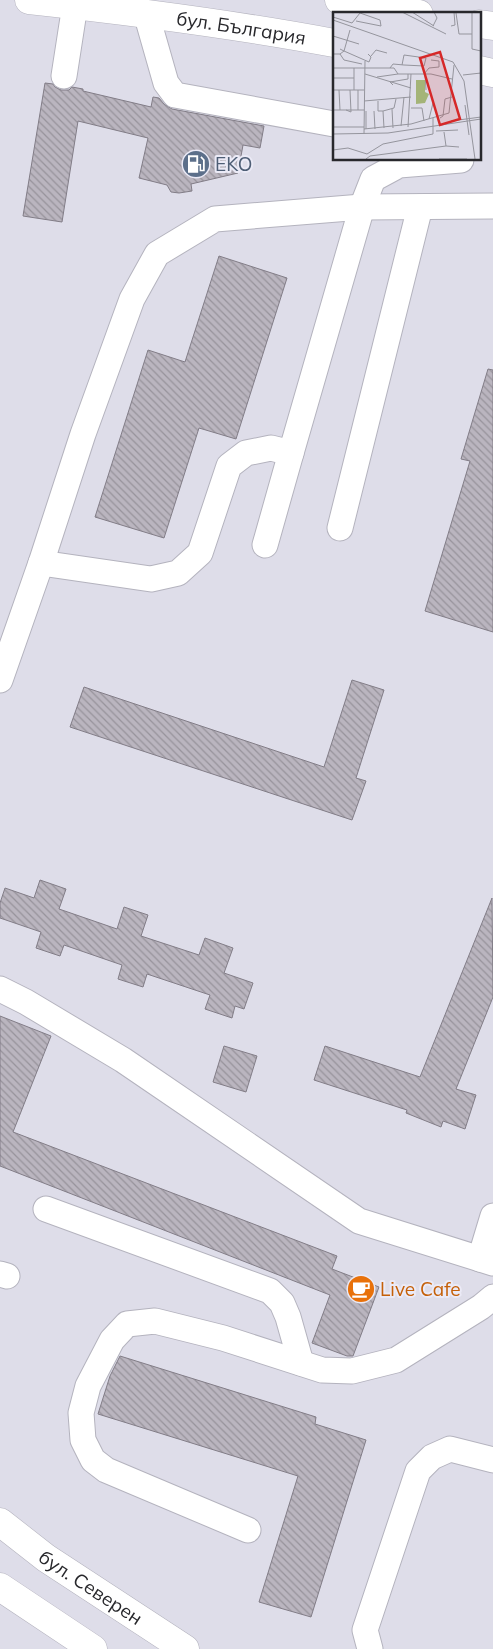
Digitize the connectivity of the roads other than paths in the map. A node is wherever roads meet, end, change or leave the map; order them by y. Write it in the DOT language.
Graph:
graph roads {
  1 [pos="29,0"];
  2 [pos="339,0"];
  3 [pos="75,5"];
  4 [pos="408,12"];
  5 [pos="146,13"];
  6 [pos="480,24"];
  7 [pos="493,26"];
  8 [pos="333,43"];
  9 [pos="480,70"];
  10 [pos="493,73"];
  11 [pos="64,76"];
  12 [pos="333,124"];
  13 [pos="461,160"];
  14 [pos="493,206"];
  15 [pos="362,207"];
  16 [pos="420,207"];
  17 [pos="291,453"];
  18 [pos="340,528"];
  19 [pos="265,545"];
  20 [pos="41,563"];
  21 [pos="0,680"];
  22 [pos="0,989"];
  23 [pos="46,1209"];
  24 [pos="493,1216"];
  25 [pos="486,1261"];
  26 [pos="493,1297"];
  27 [pos="301,1363"];
  28 [pos="493,1460"];
  29 [pos="0,1522"];
  30 [pos="248,1530"];
  31 [pos="0,1587"];
  32 [pos="93,1649"];
  33 [pos="185,1649"];
  34 [pos="370,1649"];
  1 -- 3 [label="main road, бул. България"];
  2 -- 4 [label="main road"];
  3 -- 5 [label="main road, бул. България"];
  3 -- 11 [label="street"];
  5 -- 8 [label="main road, бул. България"];
  5 -- 12 [label="street"];
  6 -- 7 [label="main road"];
  9 -- 10 [label="main road"];
  13 -- 15 [label="street"];
  14 -- 16 [label="street"];
  15 -- 16 [label="street"];
  15 -- 17 [label="street"];
  15 -- 20 [label="street"];
  16 -- 18 [label="street"];
  17 -- 19 [label="street"];
  17 -- 20 [label="street"];
  20 -- 21 [label="street"];
  22 -- 25 [label="street"];
  23 -- 27 [label="street"];
  24 -- 25 [label="street"];
  26 -- 27 [label="street"];
  27 -- 30 [label="street"];
  28 -- 34 [label="street"];
  29 -- 33 [label="main road, бул. Северен"];
  31 -- 32 [label="main road"];
}
